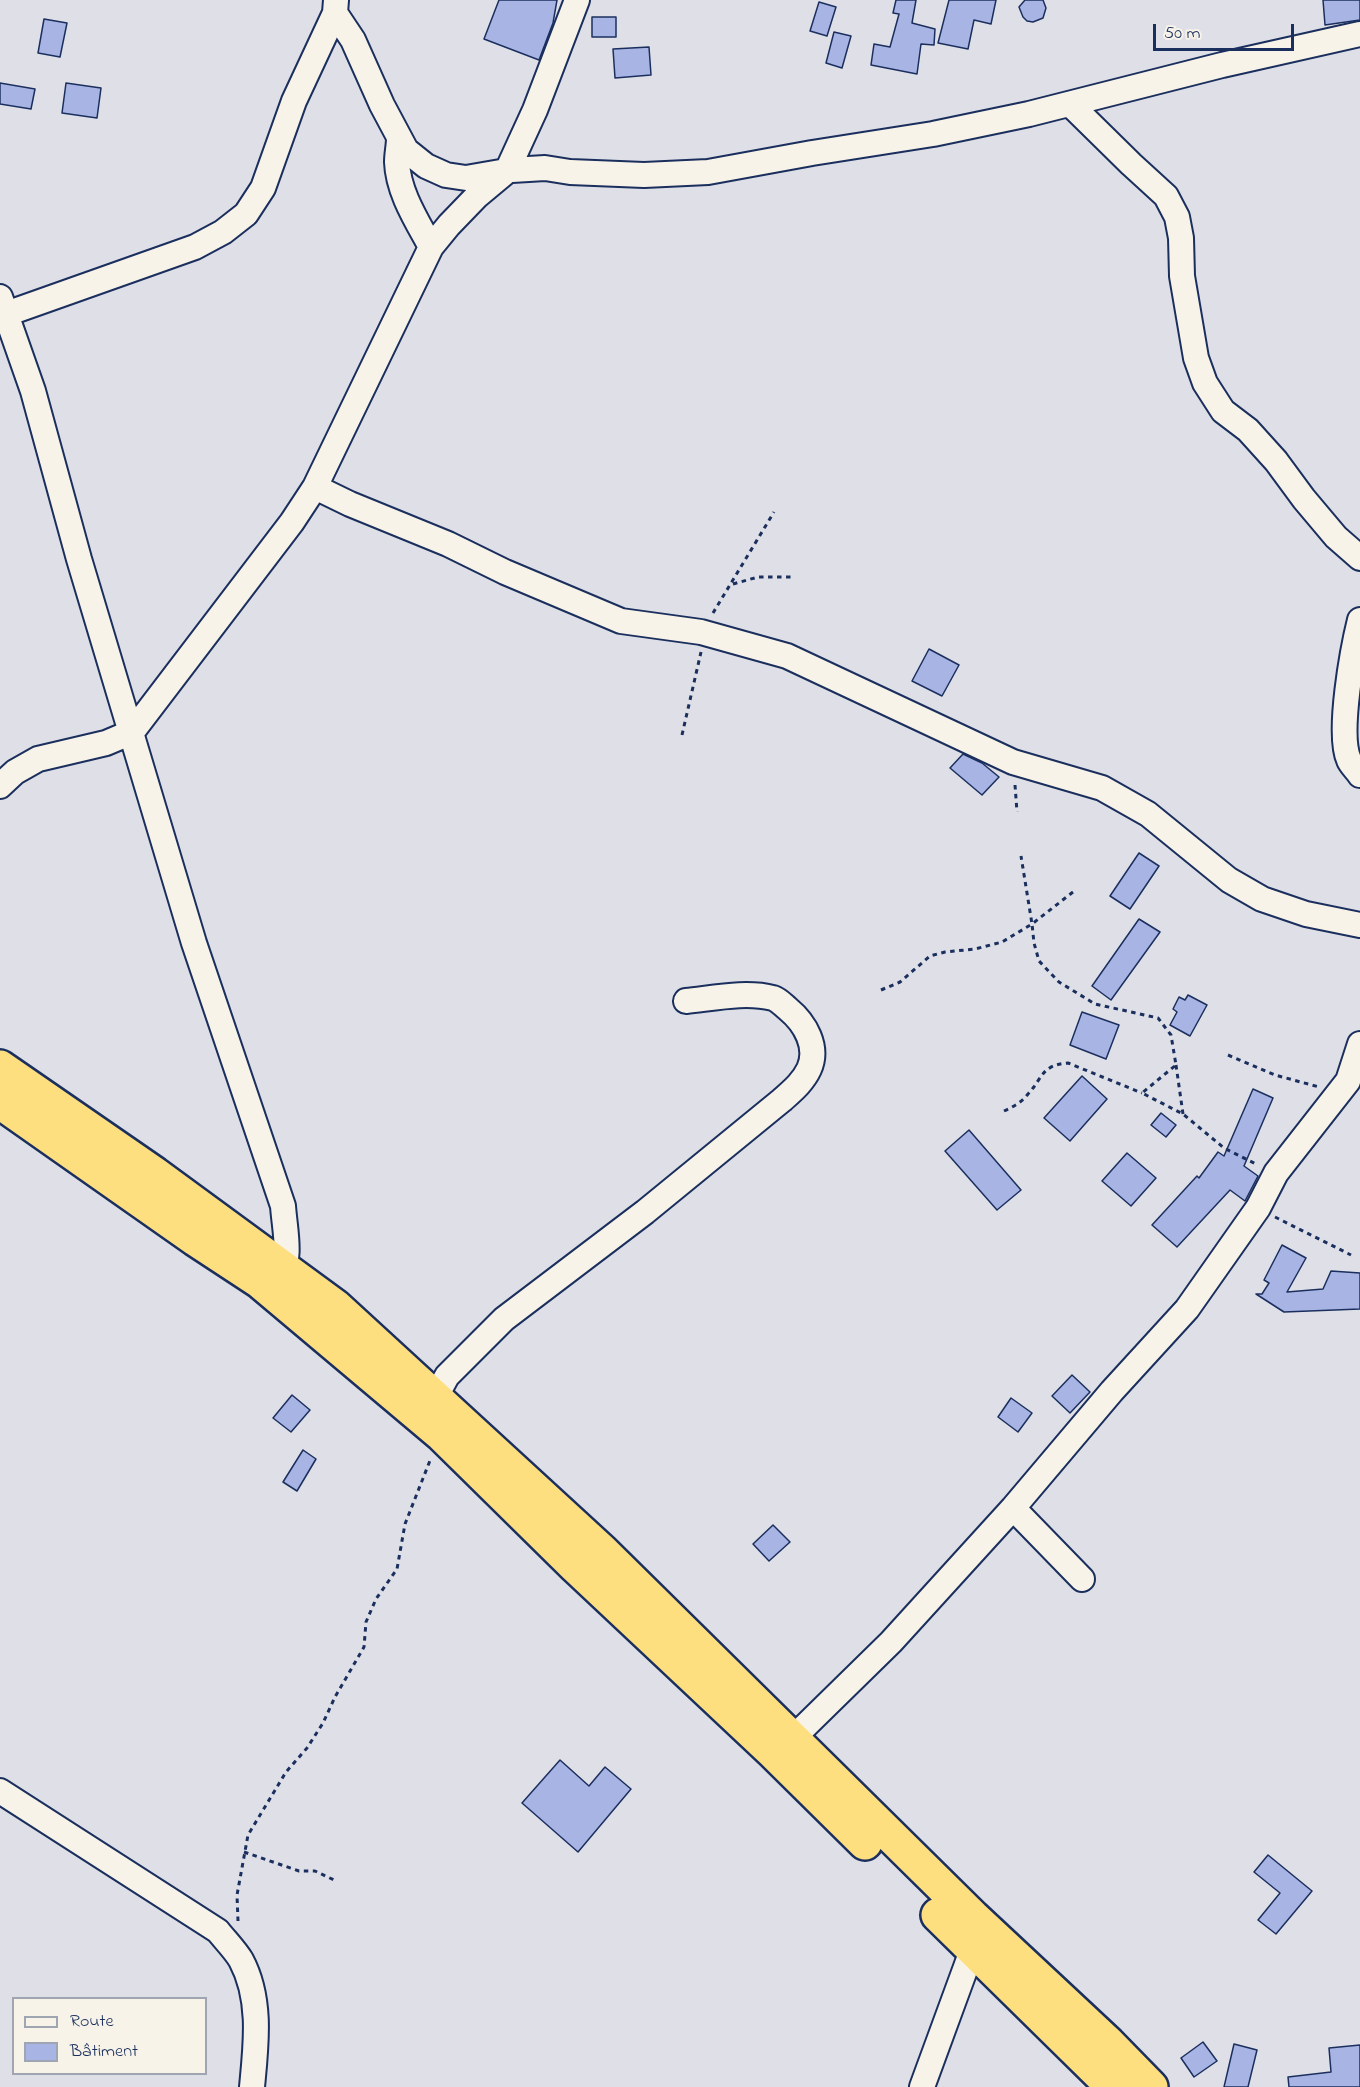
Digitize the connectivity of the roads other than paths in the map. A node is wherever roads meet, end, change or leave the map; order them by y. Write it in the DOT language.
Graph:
graph roads {
  1 [pos="577,0"];
  2 [pos="335,7"];
  3 [pos="1360,34"];
  4 [pos="1070,104"];
  5 [pos="399,138"];
  6 [pos="507,171"];
  7 [pos="431,247"];
  8 [pos="3,305"];
  9 [pos="315,487"];
  10 [pos="1360,558"];
  11 [pos="1360,620"];
  12 [pos="132,732"];
  13 [pos="1360,775"];
  14 [pos="0,786"];
  15 [pos="1360,925"];
  16 [pos="686,1001"];
  17 [pos="1360,1044"];
  18 [pos="0,1067"];
  19 [pos="0,1102"];
  20 [pos="279,1280"];
  21 [pos="435,1398"];
  22 [pos="1014,1508"];
  23 [pos="1082,1579"];
  24 [pos="784,1745"];
  25 [pos="0,1791"];
  26 [pos="973,1948"];
  27 [pos="1104,2065"];
  28 [pos="252,2087"];
  29 [pos="921,2087"];
  30 [pos="1151,2087"];
  1 -- 6 [label="street"];
  2 -- 5 [label="street"];
  2 -- 8 [label="street"];
  3 -- 4 [label="street"];
  4 -- 6 [label="street"];
  4 -- 10 [label="street"];
  5 -- 6 [label="street"];
  5 -- 7 [label="street"];
  6 -- 7 [label="street"];
  7 -- 9 [label="street"];
  8 -- 12 [label="street"];
  9 -- 12 [label="street"];
  9 -- 15 [label="street"];
  11 -- 13 [label="street"];
  12 -- 14 [label="street"];
  12 -- 20 [label="street"];
  16 -- 21 [label="street"];
  17 -- 22 [label="street"];
  18 -- 20 [label="highway"];
  19 -- 20 [label="highway"];
  20 -- 21 [label="highway"];
  20 -- 24 [label="highway"];
  21 -- 24 [label="highway"];
  22 -- 23 [label="street"];
  22 -- 24 [label="street"];
  24 -- 26 [label="highway"];
  24 -- 27 [label="highway"];
  25 -- 28 [label="street"];
  26 -- 27 [label="highway"];
  26 -- 29 [label="street"];
  27 -- 30 [label="highway"];
}
